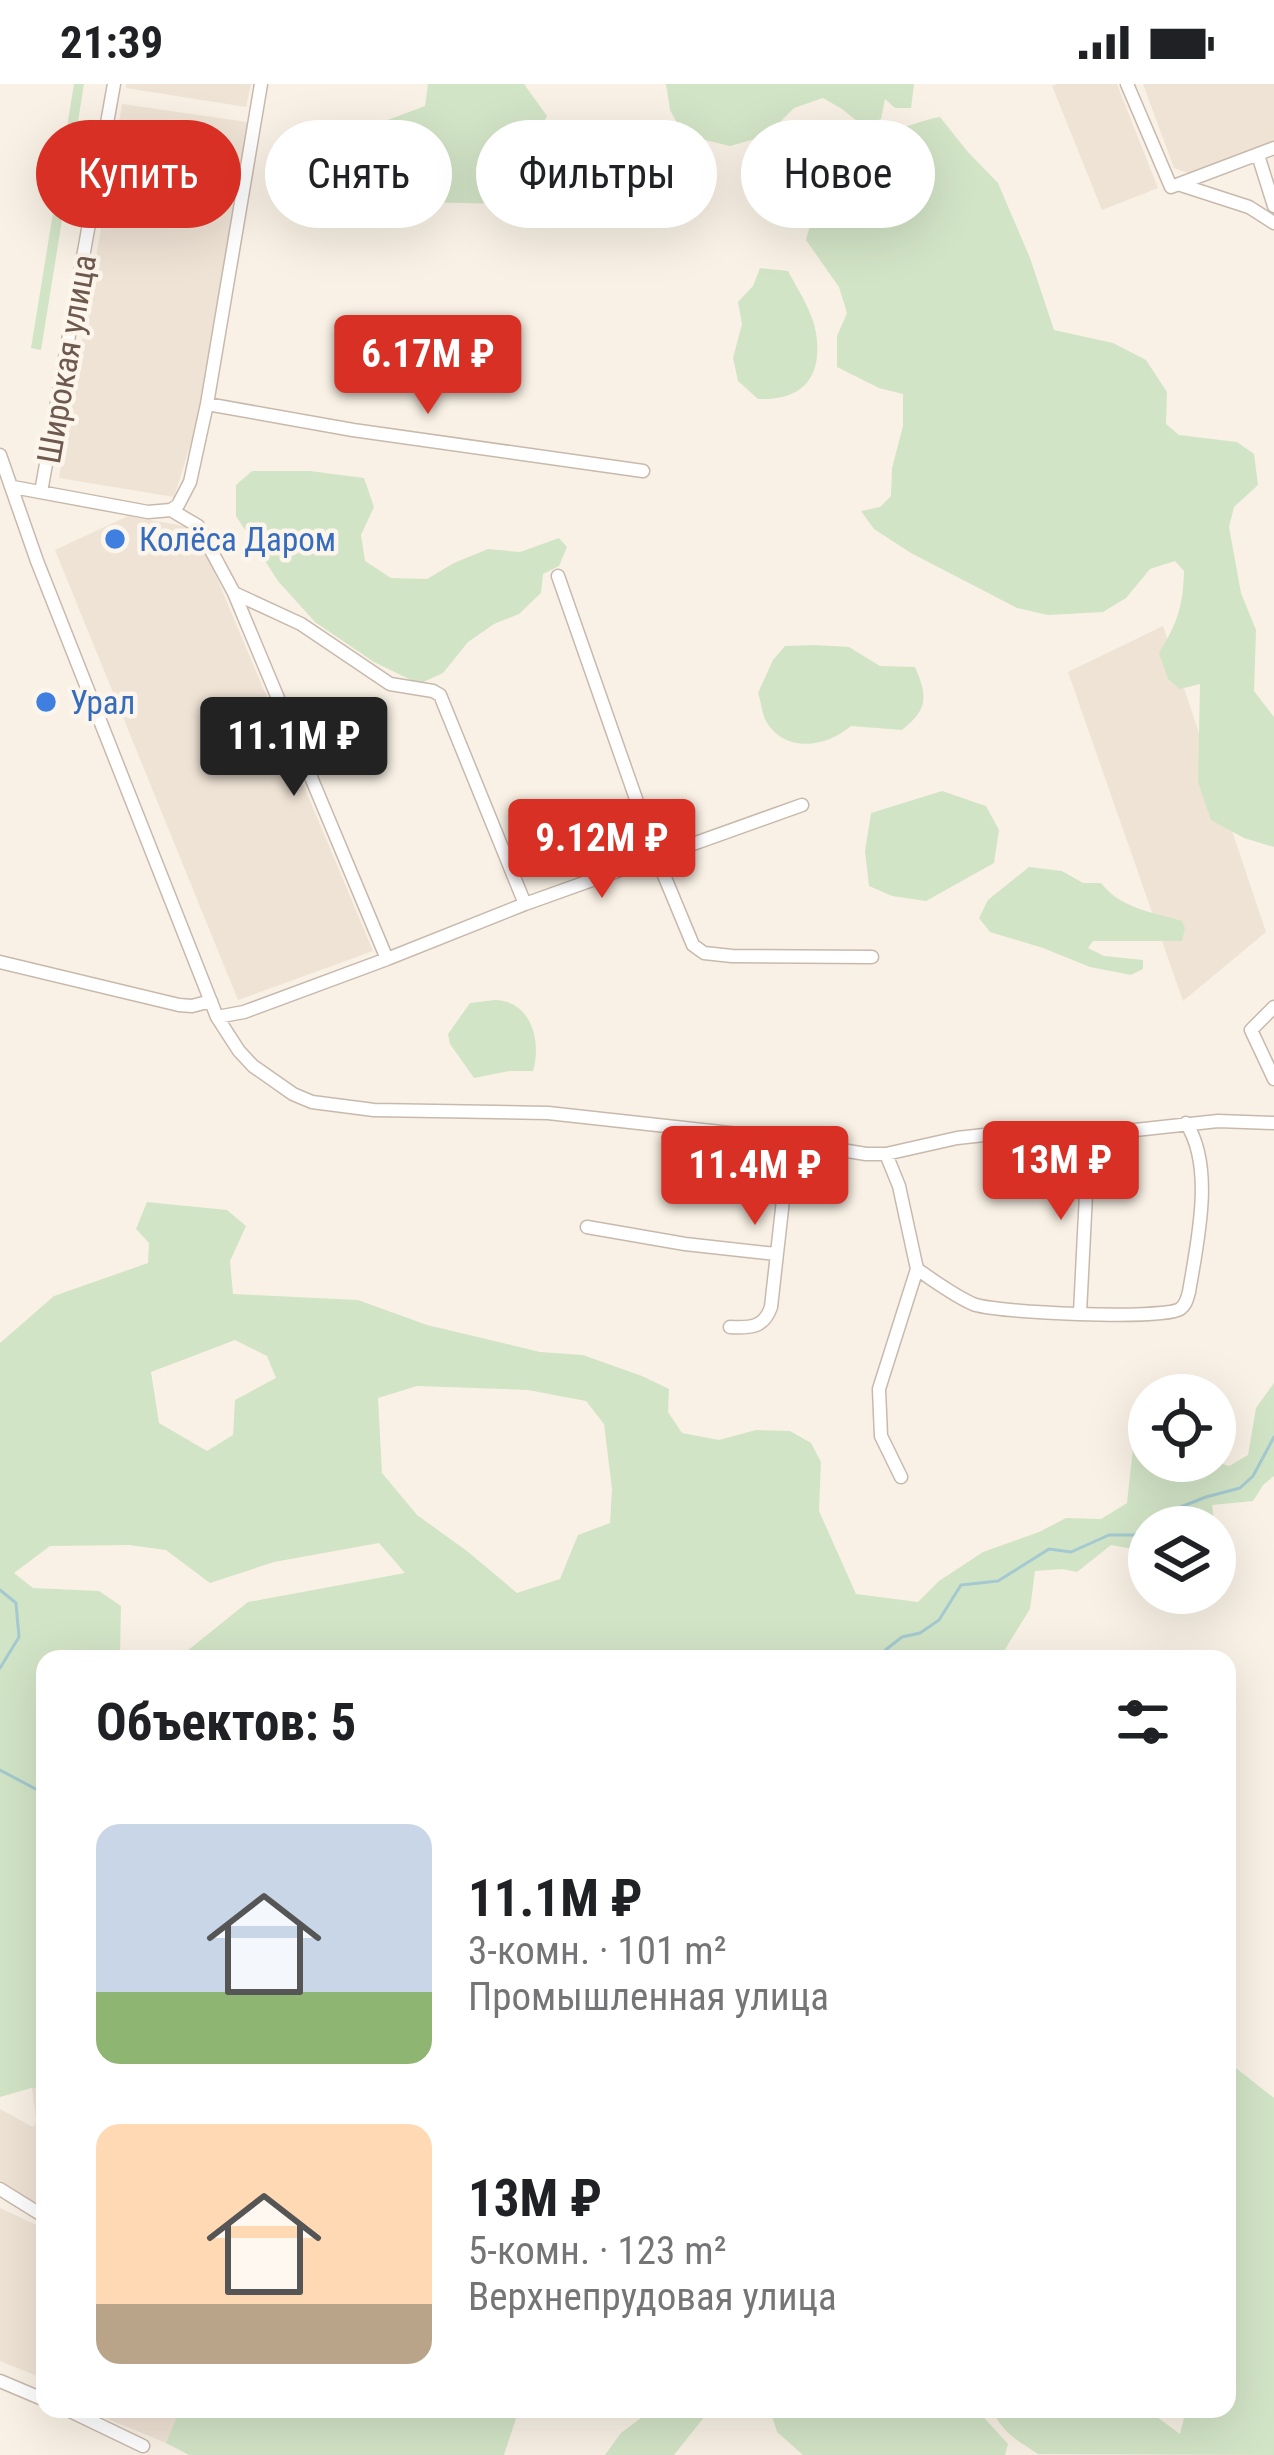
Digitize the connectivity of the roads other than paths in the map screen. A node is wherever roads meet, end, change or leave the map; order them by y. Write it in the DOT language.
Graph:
graph roads {
  1 [pos="114,84"];
  2 [pos="261,84"];
  3 [pos="1127,84"];
  4 [pos="1274,148"];
  5 [pos="1258,154"];
  6 [pos="1176,186"];
  7 [pos="1274,206"];
  8 [pos="1274,223"];
  9 [pos="207,404"];
  10 [pos="0,455"];
  11 [pos="643,471"];
  12 [pos="13,487"];
  13 [pos="41,492"];
  14 [pos="171,510"];
  15 [pos="558,577"];
  16 [pos="235,593"];
  17 [pos="802,805"];
  18 [pos="656,856"];
  19 [pos="525,904"];
  20 [pos="872,957"];
  21 [pos="387,959"];
  22 [pos="0,962"];
  23 [pos="211,1001"];
  24 [pos="1274,1006"];
  25 [pos="217,1017"];
  26 [pos="1274,1079"];
  27 [pos="1186,1124"];
  28 [pos="1274,1124"];
  29 [pos="1089,1135"];
  30 [pos="793,1142"];
  31 [pos="886,1154"];
  32 [pos="586,1227"];
  33 [pos="776,1254"];
  34 [pos="916,1269"];
  35 [pos="1080,1313"];
  36 [pos="730,1327"];
  37 [pos="901,1477"];
  38 [pos="0,2189"];
  39 [pos="36,2211"];
  40 [pos="0,2381"];
  41 [pos="36,2396"];
  42 [pos="84,2418"];
  43 [pos="142,2446"];
  1 -- 13 [label="street, Широкая улица"];
  2 -- 9 [label="street"];
  3 -- 6 [label="street"];
  4 -- 5 [label="street"];
  5 -- 6 [label="street"];
  5 -- 7 [label="street"];
  6 -- 8 [label="street"];
  9 -- 11 [label="street"];
  9 -- 14 [label="street"];
  10 -- 12 [label="street, Широкая улица"];
  12 -- 13 [label="street"];
  12 -- 23 [label="street, Широкая улица"];
  13 -- 14 [label="street"];
  14 -- 16 [label="street"];
  15 -- 18 [label="street"];
  16 -- 19 [label="street"];
  16 -- 21 [label="street"];
  17 -- 18 [label="street"];
  18 -- 19 [label="street"];
  18 -- 20 [label="street"];
  19 -- 21 [label="street"];
  21 -- 25 [label="street"];
  22 -- 23 [label="street"];
  23 -- 25 [label="street, Широкая улица"];
  24 -- 26 [label="street"];
  25 -- 30 [label="street, Широкая улица"];
  27 -- 28 [label="street, Широкая улица"];
  27 -- 29 [label="street, Широкая улица"];
  27 -- 35 [label="street"];
  29 -- 31 [label="street, Широкая улица"];
  29 -- 35 [label="street"];
  30 -- 31 [label="street, Широкая улица"];
  30 -- 33 [label="street"];
  31 -- 34 [label="street"];
  32 -- 33 [label="street"];
  33 -- 36 [label="street"];
  34 -- 35 [label="street"];
  34 -- 37 [label="street"];
  38 -- 39 [label="street"];
  40 -- 41 [label="street"];
  42 -- 43 [label="street"];
}
